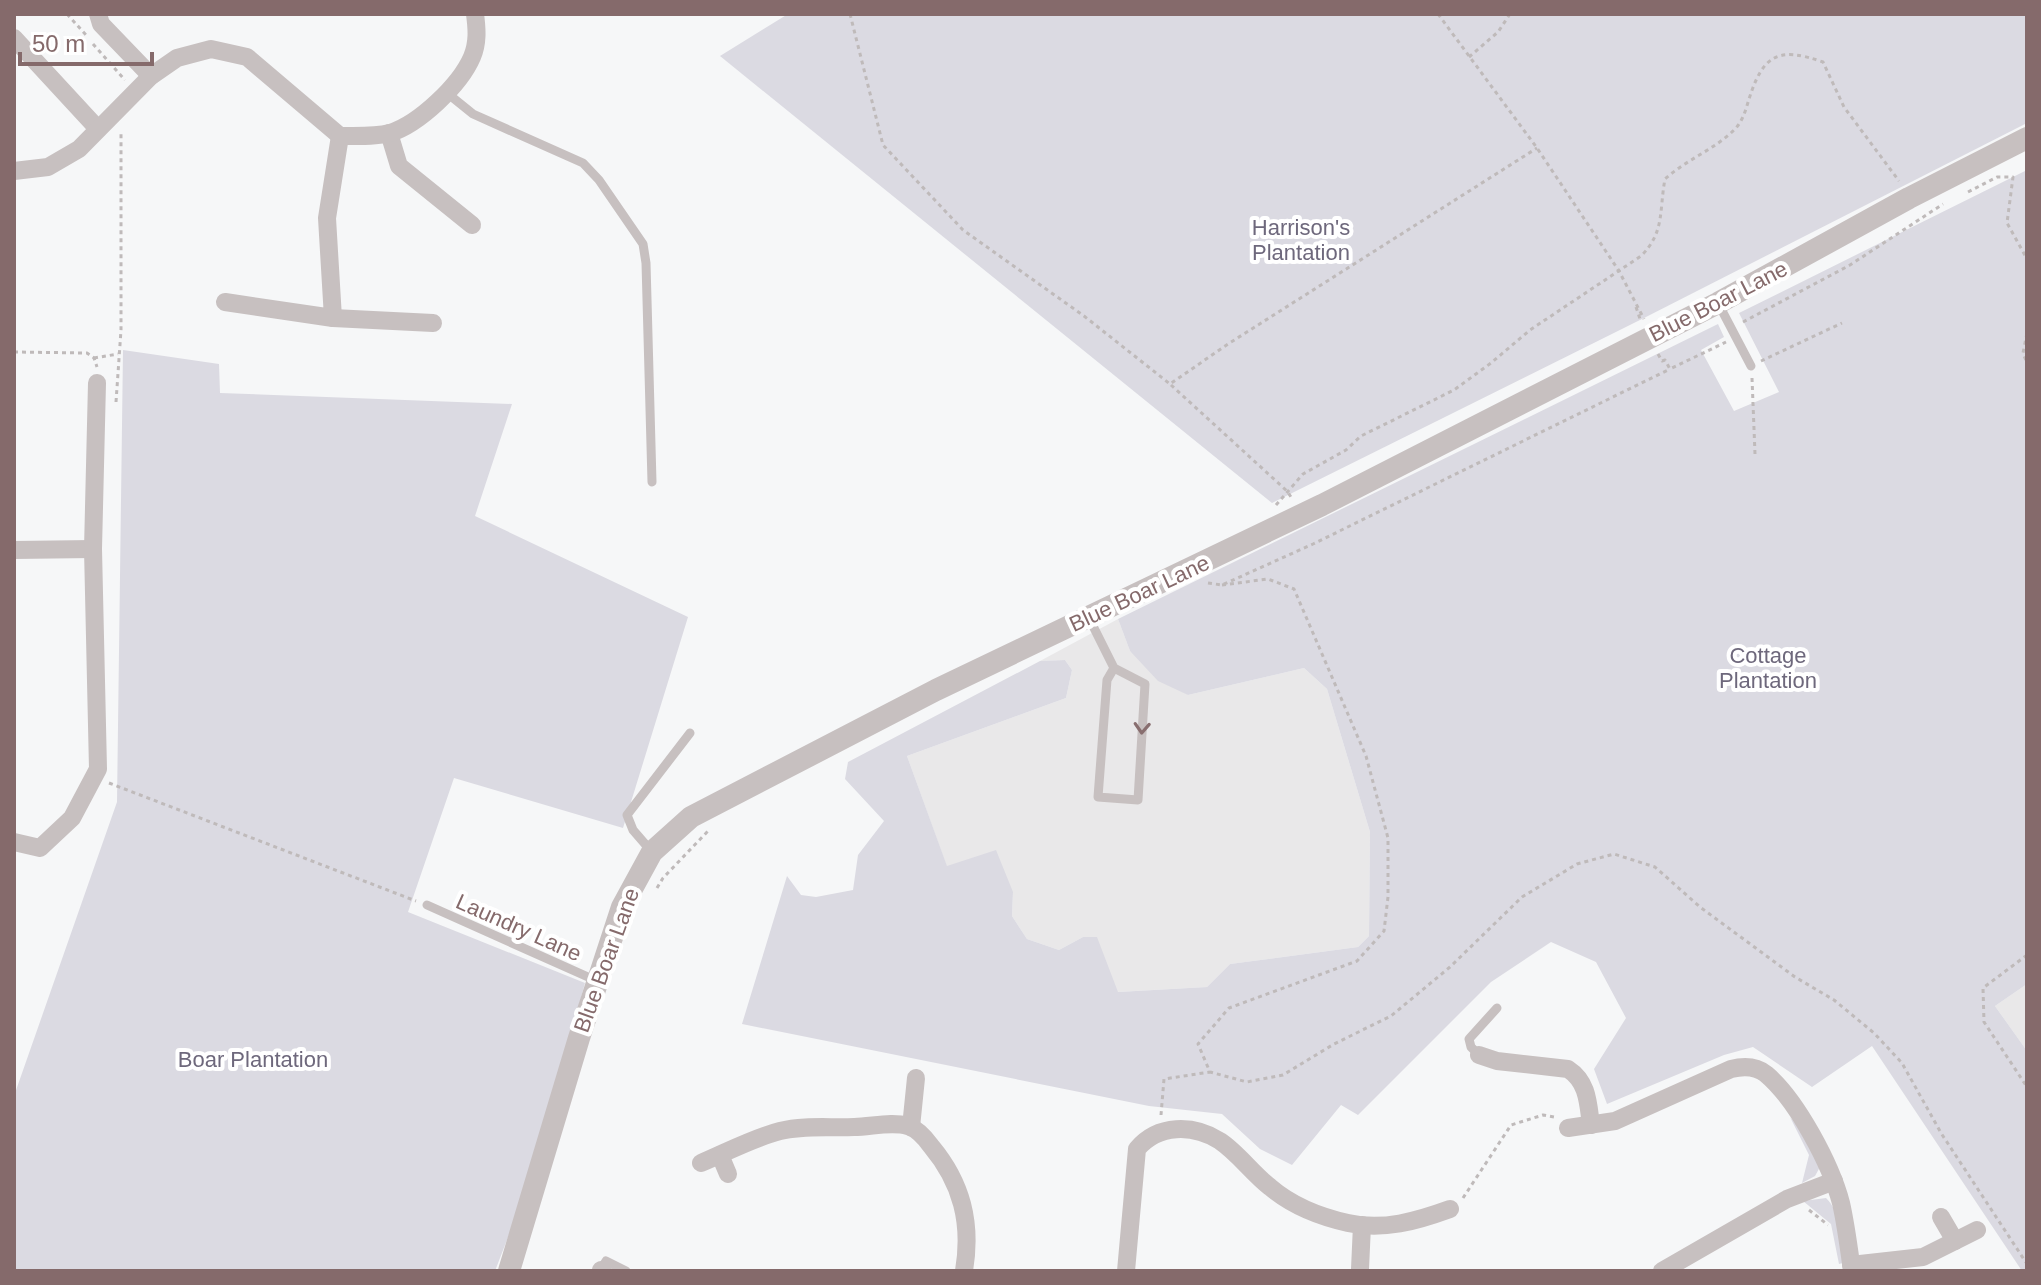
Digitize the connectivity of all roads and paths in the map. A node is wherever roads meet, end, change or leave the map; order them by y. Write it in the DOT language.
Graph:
graph roads {
  1 [pos="67,14"];
  2 [pos="98,14"];
  3 [pos="475,14"];
  4 [pos="850,14"];
  5 [pos="1438,14"];
  6 [pos="1510,14"];
  7 [pos="14,38"];
  8 [pos="1469,57"];
  9 [pos="151,76"];
  10 [pos="135,92"];
  11 [pos="447,93"];
  12 [pos="98,129"];
  13 [pos="389,133"];
  14 [pos="340,136"];
  15 [pos="2027,138"];
  16 [pos="1537,148"];
  17 [pos="14,171"];
  18 [pos="1906,190"];
  19 [pos="1956,198"];
  20 [pos="1942,205"];
  21 [pos="472,225"];
  22 [pos="2027,259"];
  23 [pos="1619,271"];
  24 [pos="225,302"];
  25 [pos="1718,303"];
  26 [pos="333,318"];
  27 [pos="433,323"];
  28 [pos="1842,323"];
  29 [pos="1734,332"];
  30 [pos="2027,333"];
  31 [pos="1648,336"];
  32 [pos="14,352"];
  33 [pos="119,354"];
  34 [pos="94,358"];
  35 [pos="2027,363"];
  36 [pos="1751,366"];
  37 [pos="1670,369"];
  38 [pos="97,383"];
  39 [pos="1170,384"];
  40 [pos="1346,450"];
  41 [pos="1755,454"];
  42 [pos="652,482"];
  43 [pos="1300,516"];
  44 [pos="93,549"];
  45 [pos="14,550"];
  46 [pos="1208,583"];
  47 [pos="1222,585"];
  48 [pos="1088,616"];
  49 [pos="1114,668"];
  50 [pos="690,733"];
  51 [pos="94,777"];
  52 [pos="709,830"];
  53 [pos="14,842"];
  54 [pos="652,852"];
  55 [pos="656,889"];
  56 [pos="427,905"];
  57 [pos="2027,955"];
  58 [pos="597,981"];
  59 [pos="1497,1008"];
  60 [pos="1479,1055"];
  61 [pos="1210,1072"];
  62 [pos="916,1078"];
  63 [pos="2027,1087"];
  64 [pos="1591,1125"];
  65 [pos="911,1127"];
  66 [pos="1568,1128"];
  67 [pos="1161,1131"];
  68 [pos="720,1155"];
  69 [pos="701,1163"];
  70 [pos="728,1174"];
  71 [pos="1834,1181"];
  72 [pos="1450,1209"];
  73 [pos="1941,1217"];
  74 [pos="1362,1225"];
  75 [pos="1977,1230"];
  76 [pos="1955,1241"];
  77 [pos="2027,1264"];
  78 [pos="1851,1268"];
  79 [pos="1360,1269"];
  80 [pos="509,1271"];
  81 [pos="601,1271"];
  82 [pos="626,1271"];
  83 [pos="964,1271"];
  84 [pos="1126,1271"];
  85 [pos="1662,1271"];
  1 -- 10 [label="path"];
  2 -- 9 [label="street"];
  3 -- 11 [label="street"];
  4 -- 39 [label="path"];
  5 -- 8 [label="path"];
  6 -- 8 [label="path"];
  7 -- 12 [label="street"];
  8 -- 16 [label="path"];
  9 -- 10 [label="street"];
  9 -- 14 [label="street"];
  10 -- 12 [label="street"];
  11 -- 13 [label="street"];
  11 -- 42 [label="lane"];
  12 -- 17 [label="street"];
  13 -- 14 [label="street"];
  13 -- 21 [label="street"];
  14 -- 26 [label="street"];
  15 -- 25 [label="street, Blue Boar Lane"];
  16 -- 23 [label="path"];
  16 -- 39 [label="path"];
  18 -- 23 [label="path"];
  19 -- 22 [label="path"];
  20 -- 29 [label="path"];
  23 -- 31 [label="path"];
  23 -- 40 [label="path"];
  24 -- 26 [label="street"];
  25 -- 29 [label="lane"];
  25 -- 31 [label="street, Blue Boar Lane"];
  26 -- 27 [label="street"];
  28 -- 36 [label="path"];
  29 -- 36 [label="lane"];
  29 -- 37 [label="path"];
  30 -- 35 [label="path"];
  31 -- 37 [label="path"];
  31 -- 43 [label="street, Blue Boar Lane"];
  32 -- 34 [label="path"];
  33 -- 34 [label="path"];
  34 -- 38 [label="path"];
  36 -- 41 [label="path"];
  37 -- 47 [label="path"];
  38 -- 44 [label="street"];
  39 -- 43 [label="path"];
  43 -- 48 [label="street, Blue Boar Lane"];
  44 -- 45 [label="street"];
  44 -- 51 [label="street"];
  46 -- 47 [label="path"];
  47 -- 61 [label="path"];
  48 -- 49 [label="lane"];
  48 -- 54 [label="street, Blue Boar Lane"];
  49 -- 49 [label="lane, one-way"];
  50 -- 54 [label="lane"];
  51 -- 53 [label="street"];
  51 -- 56 [label="path"];
  52 -- 55 [label="path"];
  54 -- 58 [label="street, Blue Boar Lane"];
  56 -- 58 [label="lane, Laundry Lane"];
  57 -- 63 [label="path"];
  58 -- 80 [label="street, Blue Boar Lane"];
  59 -- 60 [label="lane"];
  60 -- 64 [label="street"];
  61 -- 67 [label="path"];
  61 -- 77 [label="path"];
  62 -- 65 [label="street"];
  64 -- 66 [label="street"];
  64 -- 71 [label="street"];
  65 -- 68 [label="street"];
  65 -- 83 [label="street"];
  66 -- 72 [label="path"];
  67 -- 74 [label="street"];
  67 -- 84 [label="street"];
  68 -- 69 [label="street"];
  68 -- 70 [label="street"];
  71 -- 78 [label="street"];
  71 -- 85 [label="street"];
  72 -- 74 [label="street"];
  73 -- 76 [label="street"];
  74 -- 79 [label="street"];
  75 -- 76 [label="street"];
  76 -- 78 [label="street"];
  81 -- 82 [label="lane"];
}
